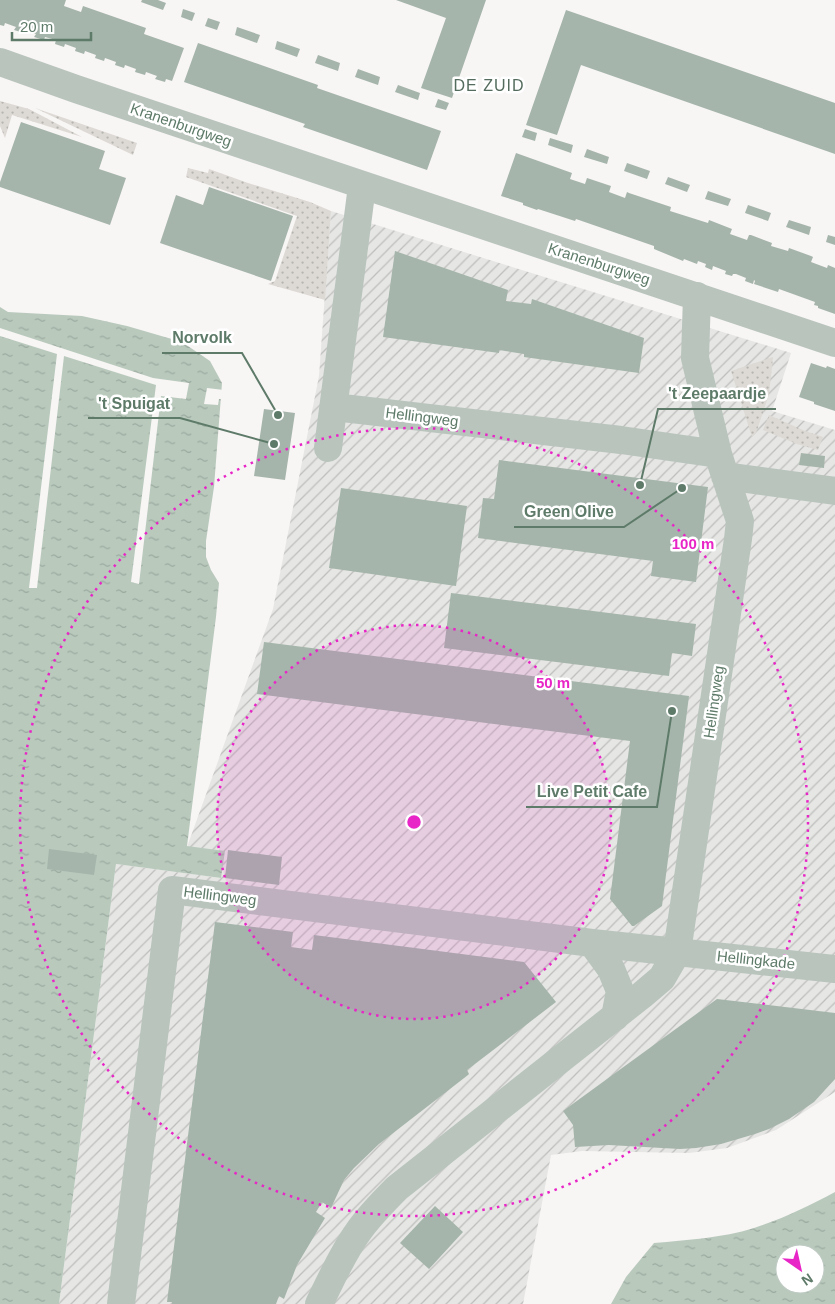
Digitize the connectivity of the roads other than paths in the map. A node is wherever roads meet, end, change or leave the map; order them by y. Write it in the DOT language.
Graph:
graph roads {
  1 [pos="0,62"];
  2 [pos="362,186"];
  3 [pos="697,296"];
  4 [pos="835,343"];
  5 [pos="334,407"];
  6 [pos="328,448"];
  7 [pos="722,465"];
  8 [pos="835,491"];
  9 [pos="592,943"];
  10 [pos="677,952"];
  11 [pos="835,969"];
  12 [pos="615,1017"];
  13 [pos="121,1304"];
  14 [pos="319,1304"];
  1 -- 2 [label="street, Kranenburgweg"];
  2 -- 3 [label="street, Kranenburgweg"];
  2 -- 5 [label="street"];
  3 -- 4 [label="street, Kranenburgweg"];
  3 -- 7 [label="street, Hellingweg"];
  5 -- 6 [label="street"];
  5 -- 7 [label="street, Hellingweg"];
  7 -- 8 [label="street"];
  7 -- 10 [label="street, Hellingweg"];
  9 -- 10 [label="street, Hellingweg"];
  9 -- 12 [label="street"];
  9 -- 13 [label="street, Hellingweg"];
  10 -- 11 [label="street, Hellingkade"];
  10 -- 12 [label="street, Hellingweg"];
  12 -- 14 [label="street, Hellingweg"];
}
